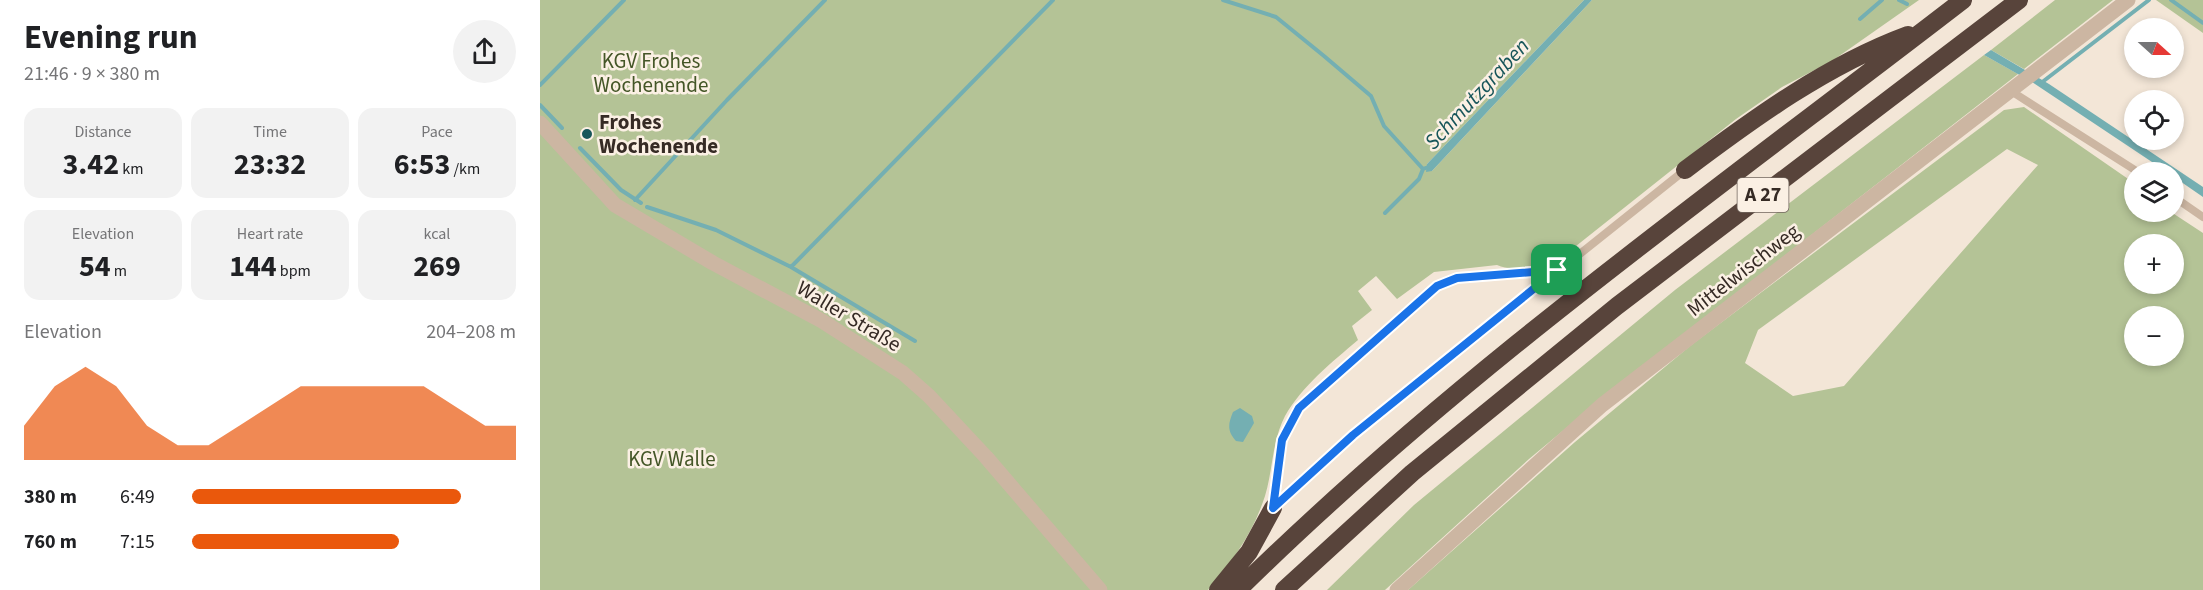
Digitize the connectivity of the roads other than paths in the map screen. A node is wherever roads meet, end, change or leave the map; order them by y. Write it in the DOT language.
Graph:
graph roads {
  1 [pos="1963,0"];
  2 [pos="2019,0"];
  3 [pos="2128,0"];
  4 [pos="1926,28"];
  5 [pos="2017,86"];
  6 [pos="540,123"];
  7 [pos="2124,162"];
  8 [pos="1685,170"];
  9 [pos="2184,203"];
  10 [pos="2203,217"];
  11 [pos="1557,270"];
  12 [pos="1273,508"];
  13 [pos="1100,590"];
  14 [pos="1218,590"];
  15 [pos="1238,590"];
  16 [pos="1284,590"];
  17 [pos="1397,590"];
  1 -- 4 [label="highway, A 27"];
  2 -- 16 [label="highway, A 27"];
  3 -- 5 [label="street, Mittelwischweg"];
  4 -- 8 [label="highway"];
  4 -- 15 [label="highway, A 27"];
  5 -- 7 [label="lane"];
  5 -- 17 [label="street, Mittelwischweg"];
  6 -- 13 [label="street, Waller Straße"];
  8 -- 11 [label="lane"];
  9 -- 10 [label="lane"];
  11 -- 12 [label="lane"];
  11 -- 12 [label="lane"];
  12 -- 14 [label="highway"];
}
